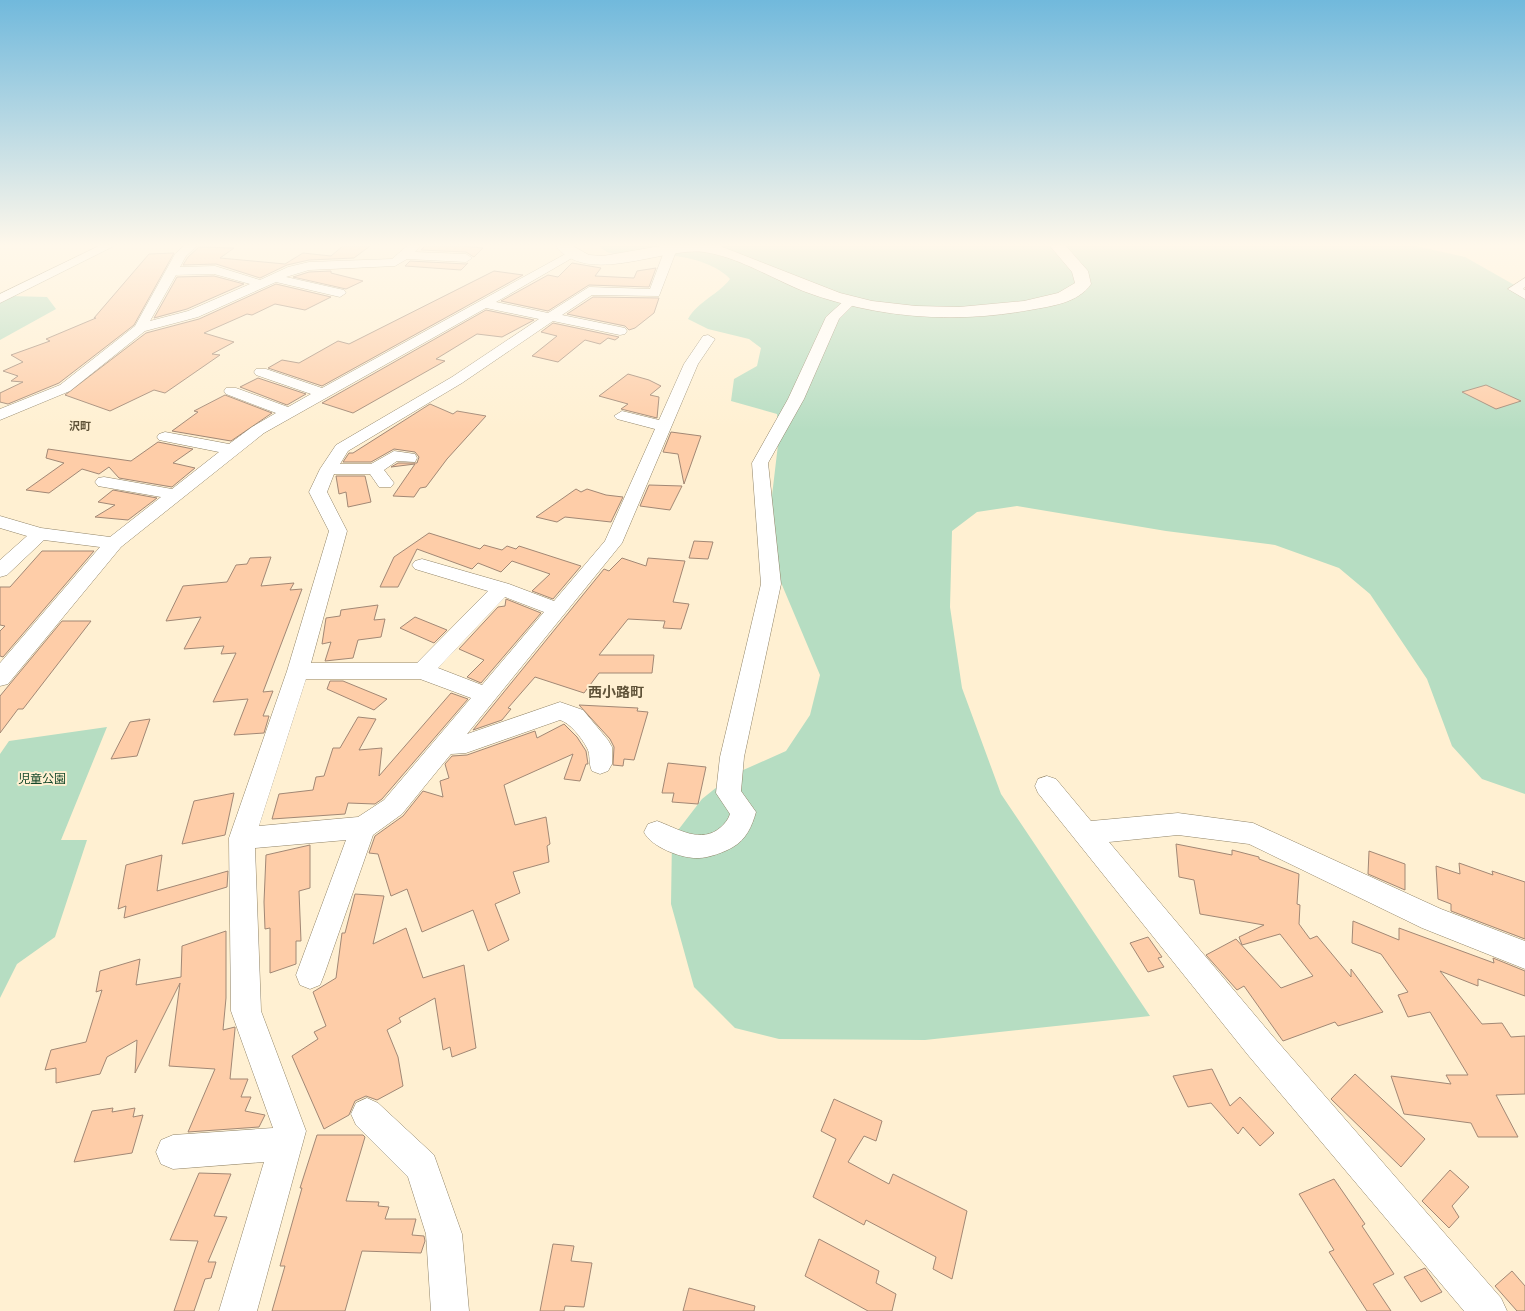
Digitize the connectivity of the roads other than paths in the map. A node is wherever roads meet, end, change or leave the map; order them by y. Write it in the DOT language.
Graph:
graph roads {
  1 [pos="152,307"];
  2 [pos="210,307"];
  3 [pos="475,307"];
  4 [pos="501,307"];
  5 [pos="565,307"];
  6 [pos="844,307"];
  7 [pos="889,307"];
  8 [pos="1012,307"];
  9 [pos="550,318"];
  10 [pos="140,328"];
  11 [pos="620,332"];
  12 [pos="708,339"];
  13 [pos="261,372"];
  14 [pos="231,391"];
  15 [pos="323,393"];
  16 [pos="289,413"];
  17 [pos="0,415"];
  18 [pos="622,416"];
  19 [pos="664,426"];
  20 [pos="165,437"];
  21 [pos="233,450"];
  22 [pos="409,458"];
  23 [pos="328,469"];
  24 [pos="375,469"];
  25 [pos="104,482"];
  26 [pos="385,483"];
  27 [pos="176,495"];
  28 [pos="0,522"];
  29 [pos="40,534"];
  30 [pos="114,543"];
  31 [pos="422,565"];
  32 [pos="0,571"];
  33 [pos="502,589"];
  34 [pos="558,610"];
  35 [pos="298,671"];
  36 [pos="422,671"];
  37 [pos="0,678"];
  38 [pos="485,695"];
  39 [pos="443,745"];
  40 [pos="600,764"];
  41 [pos="1046,786"];
  42 [pos="363,828"];
  43 [pos="656,832"];
  44 [pos="1086,833"];
  45 [pos="242,838"];
  46 [pos="1525,954"];
  47 [pos="310,975"];
  48 [pos="367,1114"];
  49 [pos="287,1144"];
  50 [pos="173,1152"];
  51 [pos="238,1311"];
  52 [pos="450,1311"];
  53 [pos="1488,1311"];
  1 -- 10 [label="street"];
  2 -- 10 [label="street"];
  3 -- 15 [label="street"];
  4 -- 9 [label="street"];
  5 -- 9 [label="street"];
  6 -- 43 [label="street"];
  7 -- 8 [label="main road"];
  9 -- 11 [label="street"];
  9 -- 23 [label="street"];
  10 -- 17 [label="street"];
  12 -- 19 [label="street"];
  13 -- 15 [label="street"];
  14 -- 16 [label="street"];
  15 -- 16 [label="street"];
  16 -- 21 [label="street"];
  18 -- 19 [label="street"];
  19 -- 34 [label="street"];
  20 -- 21 [label="street"];
  21 -- 27 [label="street"];
  22 -- 24 [label="street"];
  23 -- 24 [label="street"];
  23 -- 35 [label="street"];
  24 -- 26 [label="street"];
  25 -- 27 [label="street"];
  27 -- 30 [label="street"];
  28 -- 29 [label="street"];
  29 -- 30 [label="street"];
  29 -- 32 [label="street"];
  30 -- 37 [label="street"];
  31 -- 33 [label="street"];
  33 -- 34 [label="street"];
  33 -- 36 [label="street"];
  34 -- 38 [label="street"];
  35 -- 36 [label="street"];
  35 -- 45 [label="street"];
  36 -- 38 [label="street"];
  38 -- 39 [label="street"];
  39 -- 40 [label="street"];
  39 -- 42 [label="street"];
  41 -- 44 [label="street"];
  42 -- 45 [label="street"];
  42 -- 47 [label="street"];
  44 -- 46 [label="street"];
  44 -- 53 [label="street"];
  45 -- 49 [label="street"];
  48 -- 52 [label="street"];
  49 -- 50 [label="street"];
  49 -- 51 [label="street"];
}
